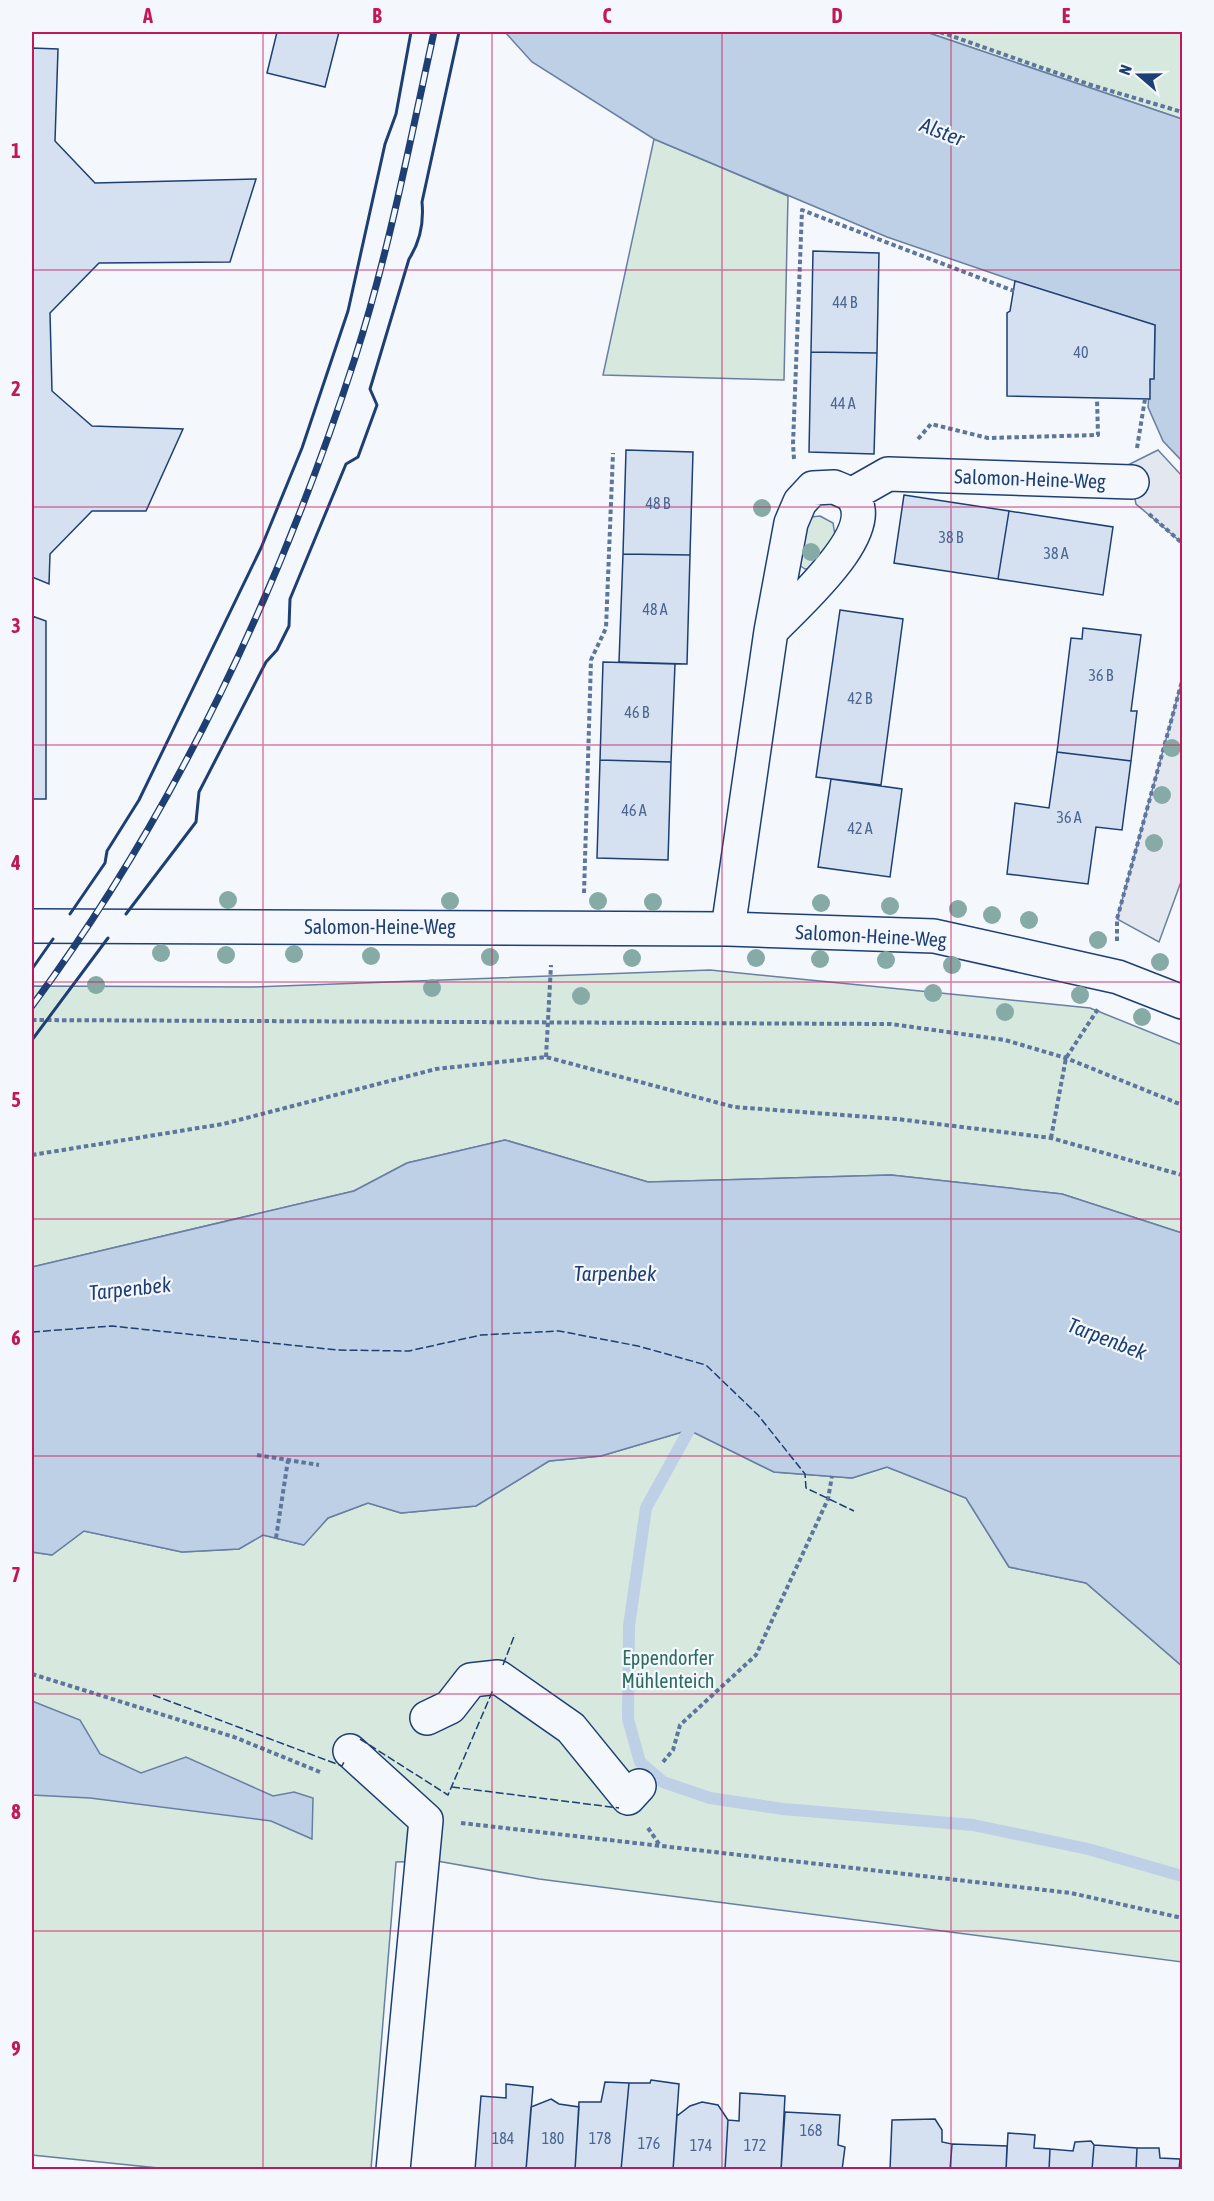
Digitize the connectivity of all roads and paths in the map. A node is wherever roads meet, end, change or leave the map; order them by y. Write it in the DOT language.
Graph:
graph roads {
  1 [pos="942,32"];
  2 [pos="1182,112"];
  3 [pos="1014,291"];
  4 [pos="1097,398"];
  5 [pos="1145,399"];
  6 [pos="613,453"];
  7 [pos="888,474"];
  8 [pos="1132,482"];
  9 [pos="851,495"];
  10 [pos="800,502"];
  11 [pos="1182,543"];
  12 [pos="771,631"];
  13 [pos="1182,681"];
  14 [pos="32,926"];
  15 [pos="569,928"];
  16 [pos="728,929"];
  17 [pos="1118,977"];
  18 [pos="1182,1002"];
  19 [pos="32,1020"];
  20 [pos="546,1021"];
  21 [pos="546,1057"];
  22 [pos="1066,1058"];
  23 [pos="1182,1105"];
  24 [pos="1051,1138"];
  25 [pos="32,1155"];
  26 [pos="1182,1175"];
  27 [pos="257,1455"];
  28 [pos="288,1460"];
  29 [pos="319,1465"];
  30 [pos="832,1476"];
  31 [pos="276,1538"];
  32 [pos="427,1718"];
  33 [pos="350,1751"];
  34 [pos="650,1776"];
  35 [pos="393,2169"];
  1 -- 2 [label="path"];
  3 -- 10 [label="path"];
  4 -- 7 [label="path"];
  5 -- 8 [label="path"];
  6 -- 15 [label="path"];
  7 -- 8 [label="street, Salomon-Heine-Weg"];
  7 -- 9 [label="street"];
  8 -- 11 [label="path, Salomon-Heine-Weg"];
  9 -- 10 [label="street"];
  9 -- 12 [label="street"];
  10 -- 12 [label="street"];
  12 -- 16 [label="street"];
  13 -- 17 [label="path"];
  14 -- 15 [label="street, Salomon-Heine-Weg"];
  15 -- 16 [label="street, Salomon-Heine-Weg"];
  15 -- 20 [label="path"];
  16 -- 17 [label="street, Salomon-Heine-Weg"];
  17 -- 18 [label="street, Salomon-Heine-Weg"];
  17 -- 22 [label="path"];
  19 -- 20 [label="path"];
  20 -- 21 [label="path"];
  20 -- 22 [label="path"];
  21 -- 24 [label="path"];
  21 -- 25 [label="path"];
  22 -- 23 [label="path"];
  22 -- 24 [label="path"];
  24 -- 26 [label="path"];
  27 -- 28 [label="path"];
  28 -- 29 [label="path"];
  28 -- 31 [label="path"];
  30 -- 34 [label="path"];
  32 -- 34 [label="street"];
  33 -- 35 [label="street"];
}
